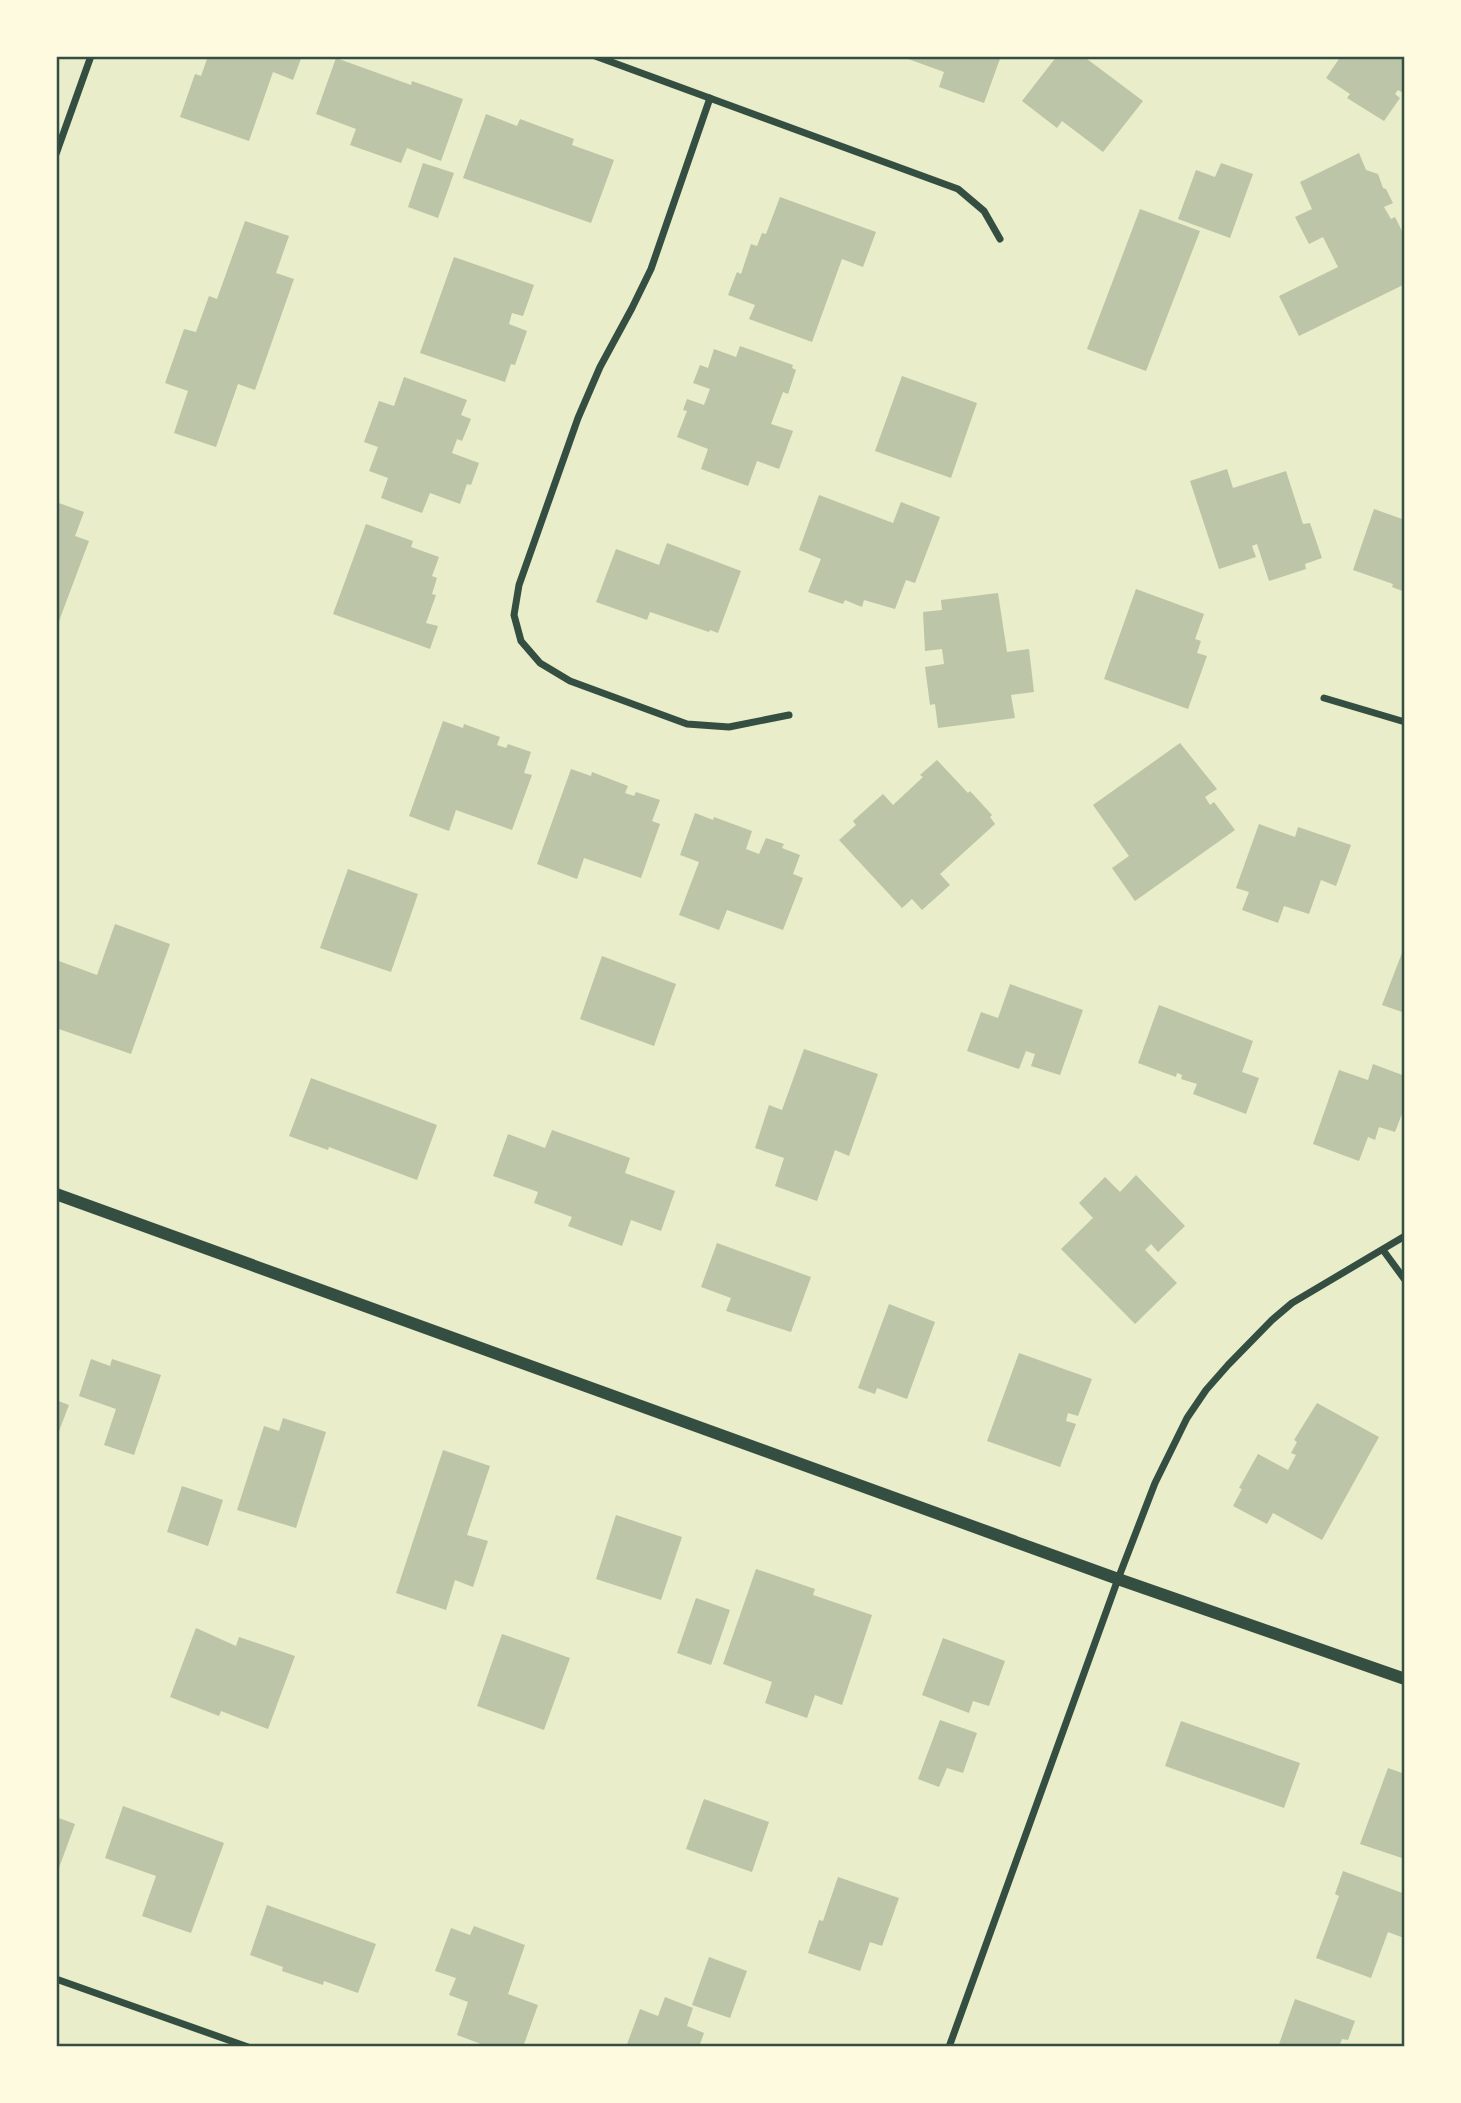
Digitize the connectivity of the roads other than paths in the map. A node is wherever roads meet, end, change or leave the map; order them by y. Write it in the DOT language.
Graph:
graph roads {
  1 [pos="92,56"];
  2 [pos="595,56"];
  3 [pos="710,98"];
  4 [pos="56,154"];
  5 [pos="1000,239"];
  6 [pos="1324,698"];
  7 [pos="789,715"];
  8 [pos="1405,722"];
  9 [pos="56,1194"];
  10 [pos="1405,1236"];
  11 [pos="1383,1250"];
  12 [pos="1405,1280"];
  13 [pos="1118,1579"];
  14 [pos="1405,1679"];
  15 [pos="56,1979"];
  16 [pos="248,2047"];
  17 [pos="949,2047"];
  1 -- 4 [label="street"];
  2 -- 3 [label="street"];
  3 -- 5 [label="street"];
  3 -- 7 [label="street"];
  6 -- 8 [label="street"];
  9 -- 13 [label="street"];
  10 -- 11 [label="street"];
  11 -- 12 [label="street"];
  11 -- 13 [label="street"];
  13 -- 14 [label="street"];
  13 -- 17 [label="street"];
  15 -- 16 [label="street"];
}
